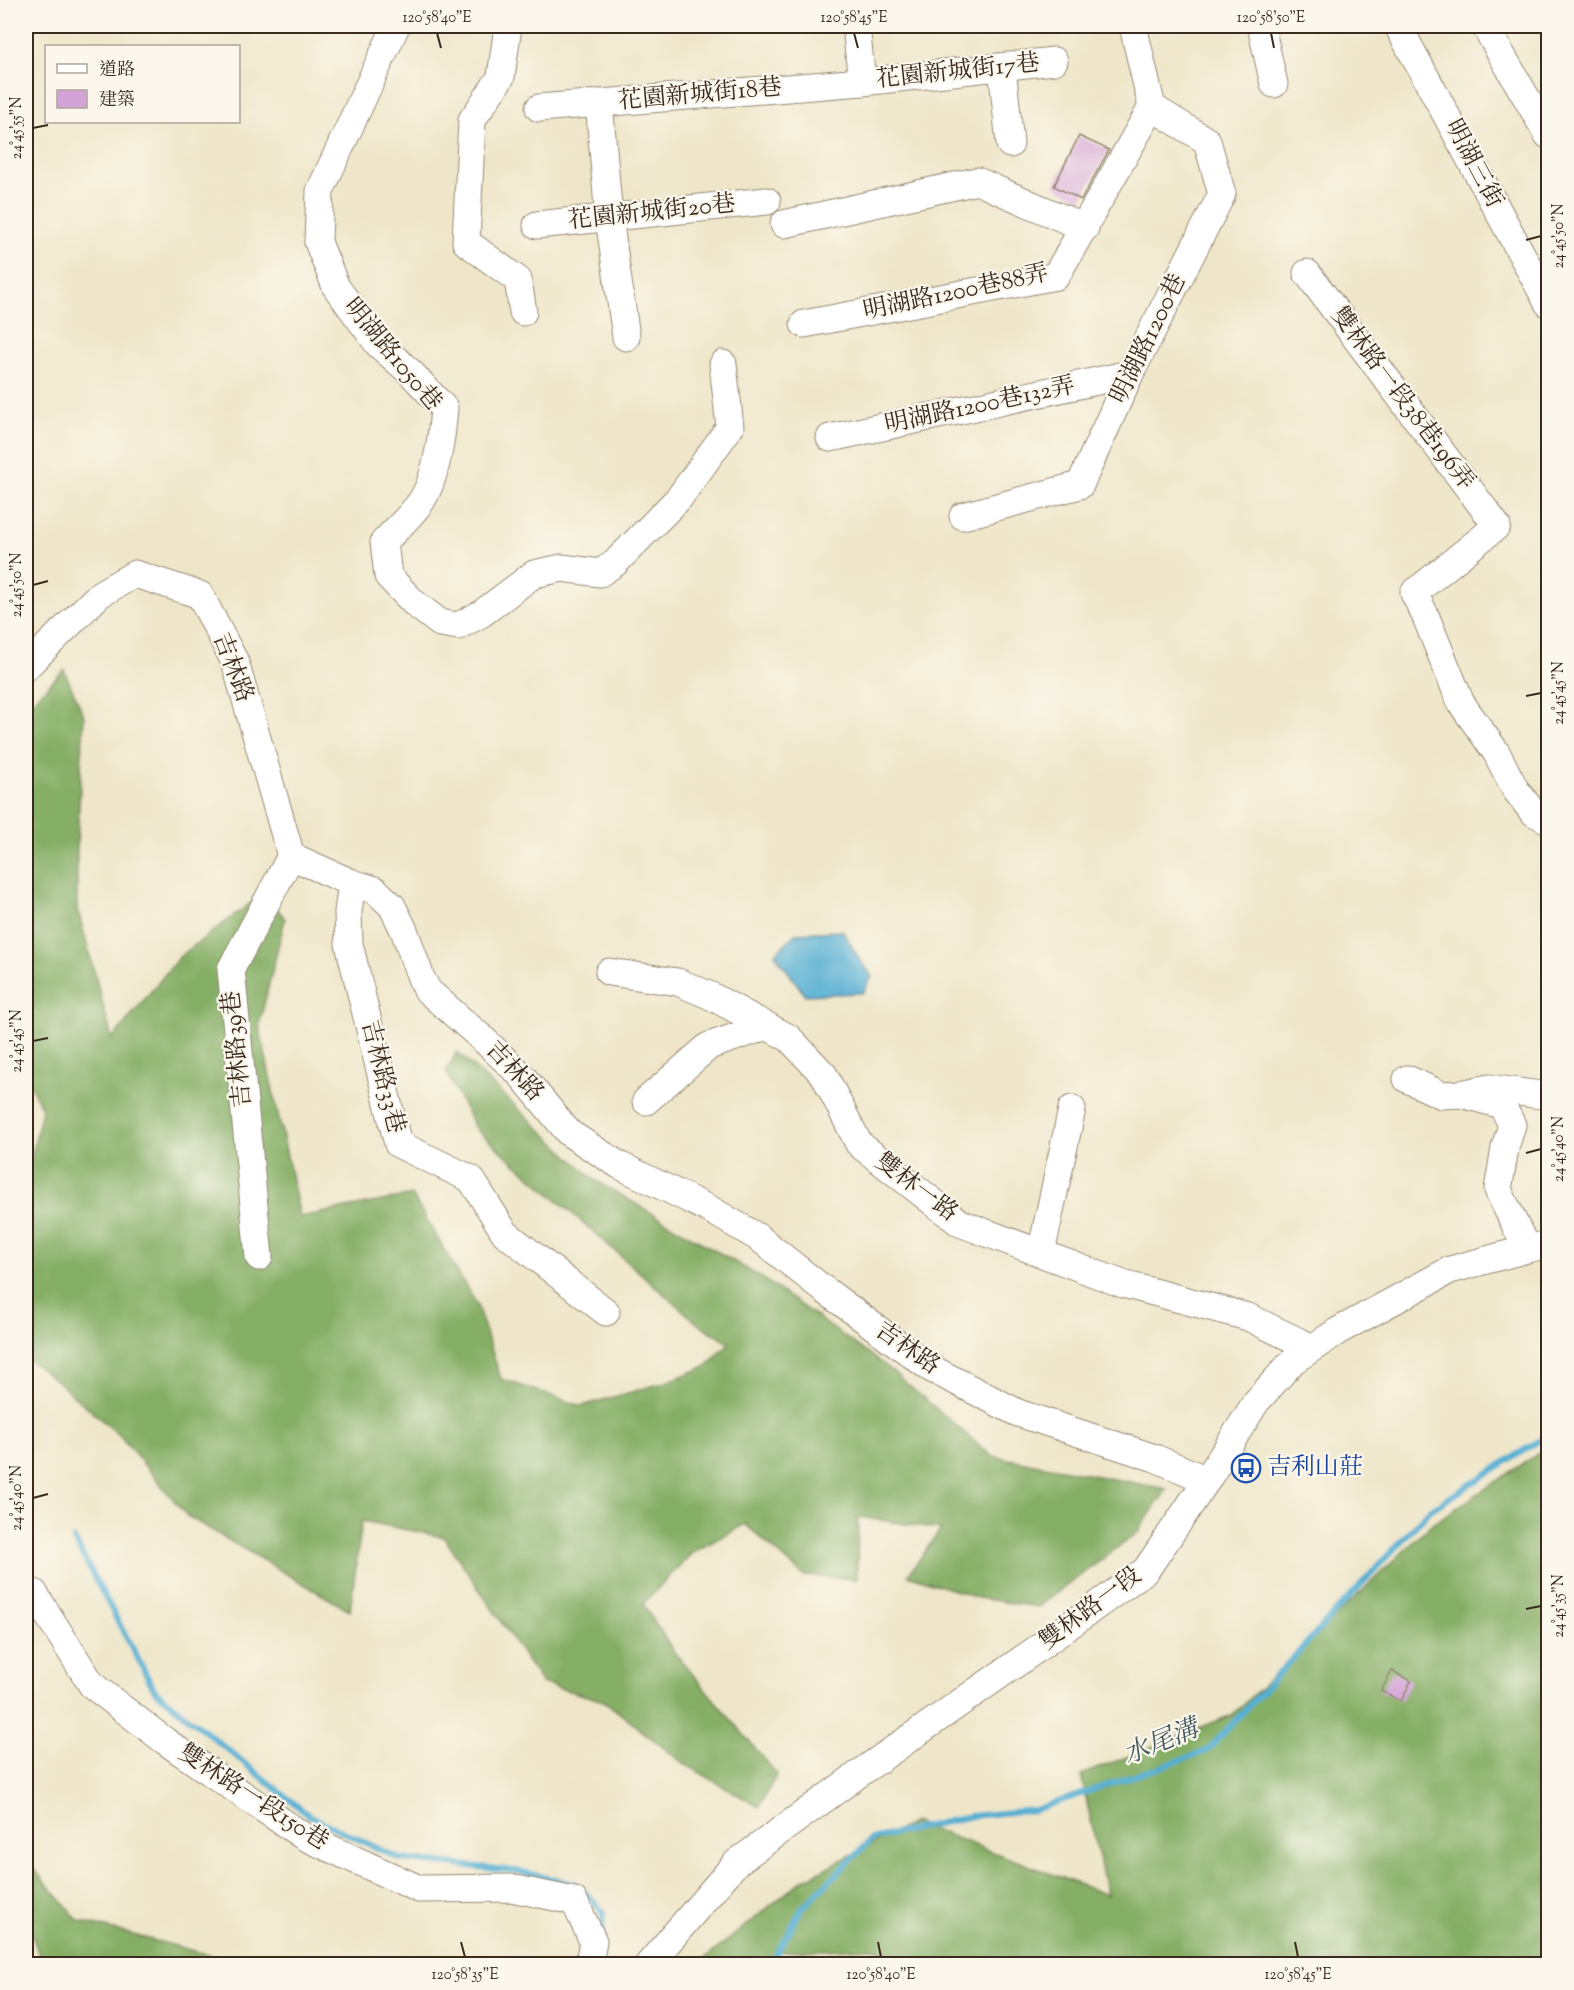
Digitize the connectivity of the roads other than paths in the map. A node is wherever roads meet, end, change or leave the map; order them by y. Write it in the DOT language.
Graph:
graph roads {
  1 [pos="396,26"];
  2 [pos="508,26"];
  3 [pos="856,26"];
  4 [pos="1133,26"];
  5 [pos="1261,26"];
  6 [pos="1398,26"];
  7 [pos="1485,26"];
  8 [pos="1054,62"];
  9 [pos="1002,67"];
  10 [pos="862,82"];
  11 [pos="1274,84"];
  12 [pos="599,104"];
  13 [pos="1152,107"];
  14 [pos="539,108"];
  15 [pos="1548,135"];
  16 [pos="1010,144"];
  17 [pos="767,201"];
  18 [pos="609,218"];
  19 [pos="784,224"];
  20 [pos="537,225"];
  21 [pos="1084,228"];
  22 [pos="1307,273"];
  23 [pos="1548,303"];
  24 [pos="523,312"];
  25 [pos="804,324"];
  26 [pos="626,338"];
  27 [pos="723,364"];
  28 [pos="1130,374"];
  29 [pos="830,438"];
  30 [pos="963,516"];
  31 [pos="26,667"];
  32 [pos="1548,820"];
  33 [pos="291,856"];
  34 [pos="352,883"];
  35 [pos="609,972"];
  36 [pos="767,1026"];
  37 [pos="1407,1079"];
  38 [pos="1461,1094"];
  39 [pos="1548,1096"];
  40 [pos="646,1101"];
  41 [pos="1072,1109"];
  42 [pos="1538,1246"];
  43 [pos="1041,1253"];
  44 [pos="259,1257"];
  45 [pos="606,1312"];
  46 [pos="1312,1348"];
  47 [pos="1207,1480"];
  48 [pos="33,1593"];
  49 [pos="589,1965"];
  50 [pos="649,1965"];
  1 -- 27 [label="street, 明湖路1050巷"];
  2 -- 24 [label="street"];
  3 -- 10 [label="street"];
  4 -- 13 [label="street"];
  5 -- 11 [label="street"];
  6 -- 23 [label="street, 明湖三街"];
  7 -- 15 [label="street"];
  8 -- 9 [label="street, 花園新城街17巷"];
  9 -- 10 [label="street, 花園新城街17巷"];
  9 -- 16 [label="street"];
  10 -- 12 [label="street, 花園新城街18巷"];
  12 -- 14 [label="street, 花園新城街18巷"];
  12 -- 18 [label="street"];
  13 -- 21 [label="street"];
  13 -- 28 [label="street, 明湖路1200巷"];
  17 -- 18 [label="street, 花園新城街20巷"];
  18 -- 20 [label="street, 花園新城街20巷"];
  18 -- 26 [label="street"];
  19 -- 21 [label="street"];
  21 -- 25 [label="street, 明湖路1200巷88弄"];
  22 -- 32 [label="street, 雙林路一段38巷196弄"];
  28 -- 29 [label="street, 明湖路1200巷132弄"];
  28 -- 30 [label="street, 明湖路1200巷"];
  31 -- 33 [label="street, 吉林路"];
  33 -- 34 [label="street, 吉林路"];
  33 -- 44 [label="street, 吉林路39巷"];
  34 -- 45 [label="street, 吉林路33巷"];
  34 -- 47 [label="street, 吉林路"];
  35 -- 36 [label="street, 雙林一路"];
  36 -- 40 [label="street"];
  36 -- 43 [label="street, 雙林一路"];
  37 -- 38 [label="street"];
  38 -- 39 [label="street"];
  38 -- 42 [label="street"];
  41 -- 43 [label="street"];
  42 -- 46 [label="street, 雙林路一段"];
  43 -- 46 [label="street, 雙林一路"];
  46 -- 47 [label="street, 雙林路一段"];
  47 -- 50 [label="street, 雙林路一段"];
  48 -- 49 [label="street, 雙林路一段150巷"];
}
